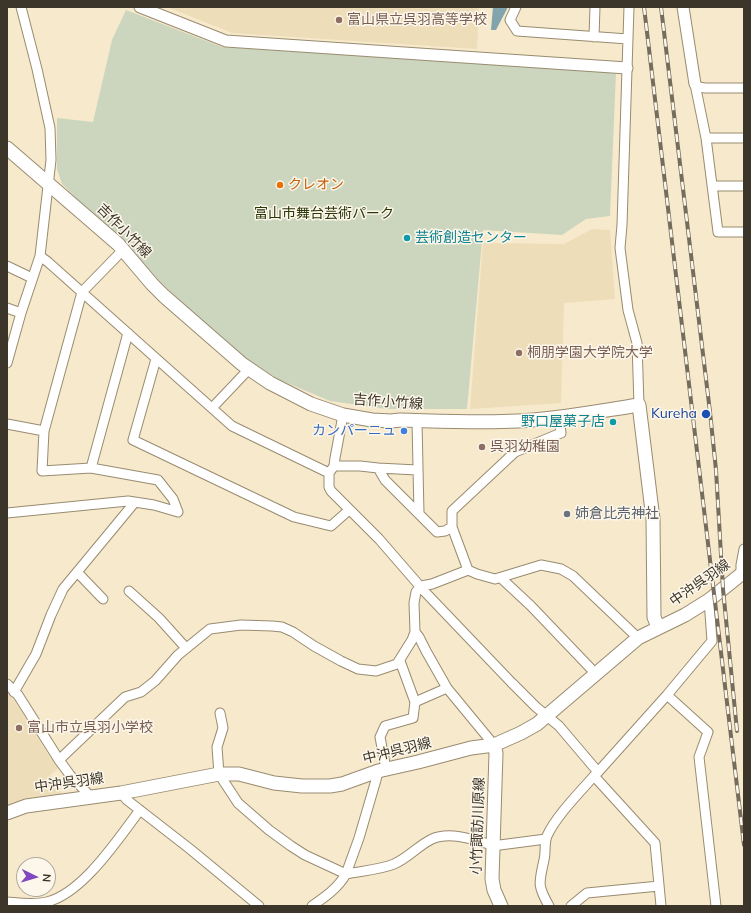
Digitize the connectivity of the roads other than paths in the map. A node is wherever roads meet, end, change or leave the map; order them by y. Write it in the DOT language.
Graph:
graph roads {
  1 [pos="21,7"];
  2 [pos="140,7"];
  3 [pos="516,7"];
  4 [pos="595,7"];
  5 [pos="629,7"];
  6 [pos="684,7"];
  7 [pos="594,37"];
  8 [pos="628,39"];
  9 [pos="627,68"];
  10 [pos="695,84"];
  11 [pos="744,88"];
  12 [pos="706,138"];
  13 [pos="744,138"];
  14 [pos="7,148"];
  15 [pos="48,185"];
  16 [pos="712,186"];
  17 [pos="744,186"];
  18 [pos="744,232"];
  19 [pos="123,250"];
  20 [pos="40,256"];
  21 [pos="7,266"];
  22 [pos="32,278"];
  23 [pos="82,292"];
  24 [pos="7,308"];
  25 [pos="21,313"];
  26 [pos="128,333"];
  27 [pos="156,359"];
  28 [pos="7,363"];
  29 [pos="249,369"];
  30 [pos="639,405"];
  31 [pos="212,408"];
  32 [pos="343,415"];
  33 [pos="558,417"];
  34 [pos="417,421"];
  35 [pos="7,424"];
  36 [pos="44,431"];
  37 [pos="91,468"];
  38 [pos="378,468"];
  39 [pos="332,470"];
  40 [pos="417,470"];
  41 [pos="135,502"];
  42 [pos="349,510"];
  43 [pos="7,513"];
  44 [pos="419,514"];
  45 [pos="452,527"];
  46 [pos="744,549"];
  47 [pos="468,570"];
  48 [pos="76,572"];
  49 [pos="743,573"];
  50 [pos="501,578"];
  51 [pos="421,586"];
  52 [pos="129,591"];
  53 [pos="104,599"];
  54 [pos="708,600"];
  55 [pos="658,628"];
  56 [pos="415,632"];
  57 [pos="638,638"];
  58 [pos="186,648"];
  59 [pos="400,661"];
  60 [pos="596,674"];
  61 [pos="7,684"];
  62 [pos="447,688"];
  63 [pos="14,692"];
  64 [pos="667,695"];
  65 [pos="415,702"];
  66 [pos="220,713"];
  67 [pos="547,716"];
  68 [pos="494,745"];
  69 [pos="59,760"];
  70 [pos="382,770"];
  71 [pos="219,774"];
  72 [pos="596,774"];
  73 [pos="121,793"];
  74 [pos="90,796"];
  75 [pos="140,810"];
  76 [pos="7,813"];
  77 [pos="546,839"];
  78 [pos="492,845"];
  79 [pos="346,874"];
  80 [pos="659,886"];
  81 [pos="7,902"];
  82 [pos="498,904"];
  83 [pos="259,906"];
  84 [pos="312,906"];
  85 [pos="549,906"];
  86 [pos="571,906"];
  87 [pos="661,906"];
  88 [pos="716,906"];
  1 -- 15 [label="street"];
  2 -- 9 [label="street"];
  3 -- 7 [label="street"];
  4 -- 7 [label="street"];
  5 -- 8 [label="street"];
  6 -- 10 [label="street"];
  7 -- 8 [label="street"];
  8 -- 9 [label="street"];
  9 -- 30 [label="street"];
  10 -- 11 [label="street"];
  10 -- 12 [label="street"];
  12 -- 13 [label="street"];
  12 -- 16 [label="street"];
  14 -- 15 [label="main road, 吉作小竹線"];
  15 -- 19 [label="main road, 吉作小竹線"];
  15 -- 20 [label="street"];
  16 -- 17 [label="street"];
  16 -- 18 [label="street"];
  19 -- 23 [label="street"];
  19 -- 29 [label="main road, 吉作小竹線"];
  20 -- 22 [label="street"];
  20 -- 23 [label="street"];
  21 -- 22 [label="street"];
  22 -- 25 [label="street"];
  23 -- 26 [label="street"];
  23 -- 36 [label="street"];
  24 -- 25 [label="street"];
  25 -- 28 [label="street"];
  26 -- 27 [label="street"];
  26 -- 37 [label="street"];
  27 -- 31 [label="street"];
  27 -- 42 [label="street"];
  29 -- 31 [label="street"];
  29 -- 32 [label="main road, 吉作小竹線"];
  30 -- 33 [label="main road, 吉作小竹線"];
  30 -- 55 [label="main road"];
  31 -- 39 [label="street"];
  32 -- 34 [label="main road, 吉作小竹線"];
  32 -- 39 [label="street"];
  33 -- 34 [label="main road, 吉作小竹線"];
  33 -- 45 [label="street"];
  34 -- 40 [label="street"];
  35 -- 36 [label="street"];
  36 -- 37 [label="street"];
  37 -- 41 [label="street"];
  38 -- 39 [label="street"];
  38 -- 40 [label="street"];
  38 -- 44 [label="street"];
  39 -- 42 [label="street"];
  40 -- 44 [label="street"];
  41 -- 43 [label="street"];
  41 -- 48 [label="street"];
  42 -- 51 [label="street"];
  44 -- 45 [label="street"];
  45 -- 47 [label="street"];
  46 -- 49 [label="street"];
  47 -- 50 [label="street"];
  47 -- 51 [label="street"];
  48 -- 53 [label="street"];
  48 -- 63 [label="street"];
  49 -- 54 [label="main road, 中沖呉羽線"];
  50 -- 57 [label="street"];
  50 -- 60 [label="street"];
  51 -- 56 [label="street"];
  51 -- 67 [label="street"];
  52 -- 58 [label="street"];
  54 -- 55 [label="main road, 中沖呉羽線"];
  54 -- 64 [label="street"];
  55 -- 57 [label="main road, 中沖呉羽線"];
  56 -- 59 [label="street"];
  56 -- 62 [label="street"];
  57 -- 60 [label="main road, 中沖呉羽線"];
  58 -- 59 [label="street"];
  58 -- 69 [label="street"];
  59 -- 65 [label="street"];
  60 -- 67 [label="main road, 中沖呉羽線"];
  61 -- 63 [label="street"];
  62 -- 65 [label="street"];
  62 -- 68 [label="street"];
  63 -- 69 [label="street"];
  64 -- 72 [label="street"];
  64 -- 88 [label="street"];
  65 -- 70 [label="street"];
  66 -- 71 [label="street"];
  67 -- 68 [label="main road, 中沖呉羽線"];
  67 -- 72 [label="street"];
  68 -- 70 [label="main road, 中沖呉羽線"];
  68 -- 78 [label="main road, 小竹諏訪川原線"];
  69 -- 74 [label="street"];
  70 -- 71 [label="main road, 中沖呉羽線"];
  70 -- 79 [label="street"];
  71 -- 73 [label="main road, 中沖呉羽線"];
  71 -- 79 [label="street"];
  72 -- 77 [label="street"];
  72 -- 80 [label="street"];
  73 -- 74 [label="main road, 中沖呉羽線"];
  73 -- 75 [label="street"];
  74 -- 76 [label="main road, 中沖呉羽線"];
  75 -- 81 [label="street"];
  75 -- 83 [label="street"];
  77 -- 78 [label="street"];
  77 -- 85 [label="street"];
  78 -- 79 [label="street"];
  78 -- 82 [label="main road, 小竹諏訪川原線"];
  79 -- 84 [label="street"];
  80 -- 86 [label="street"];
  80 -- 87 [label="street"];
}
